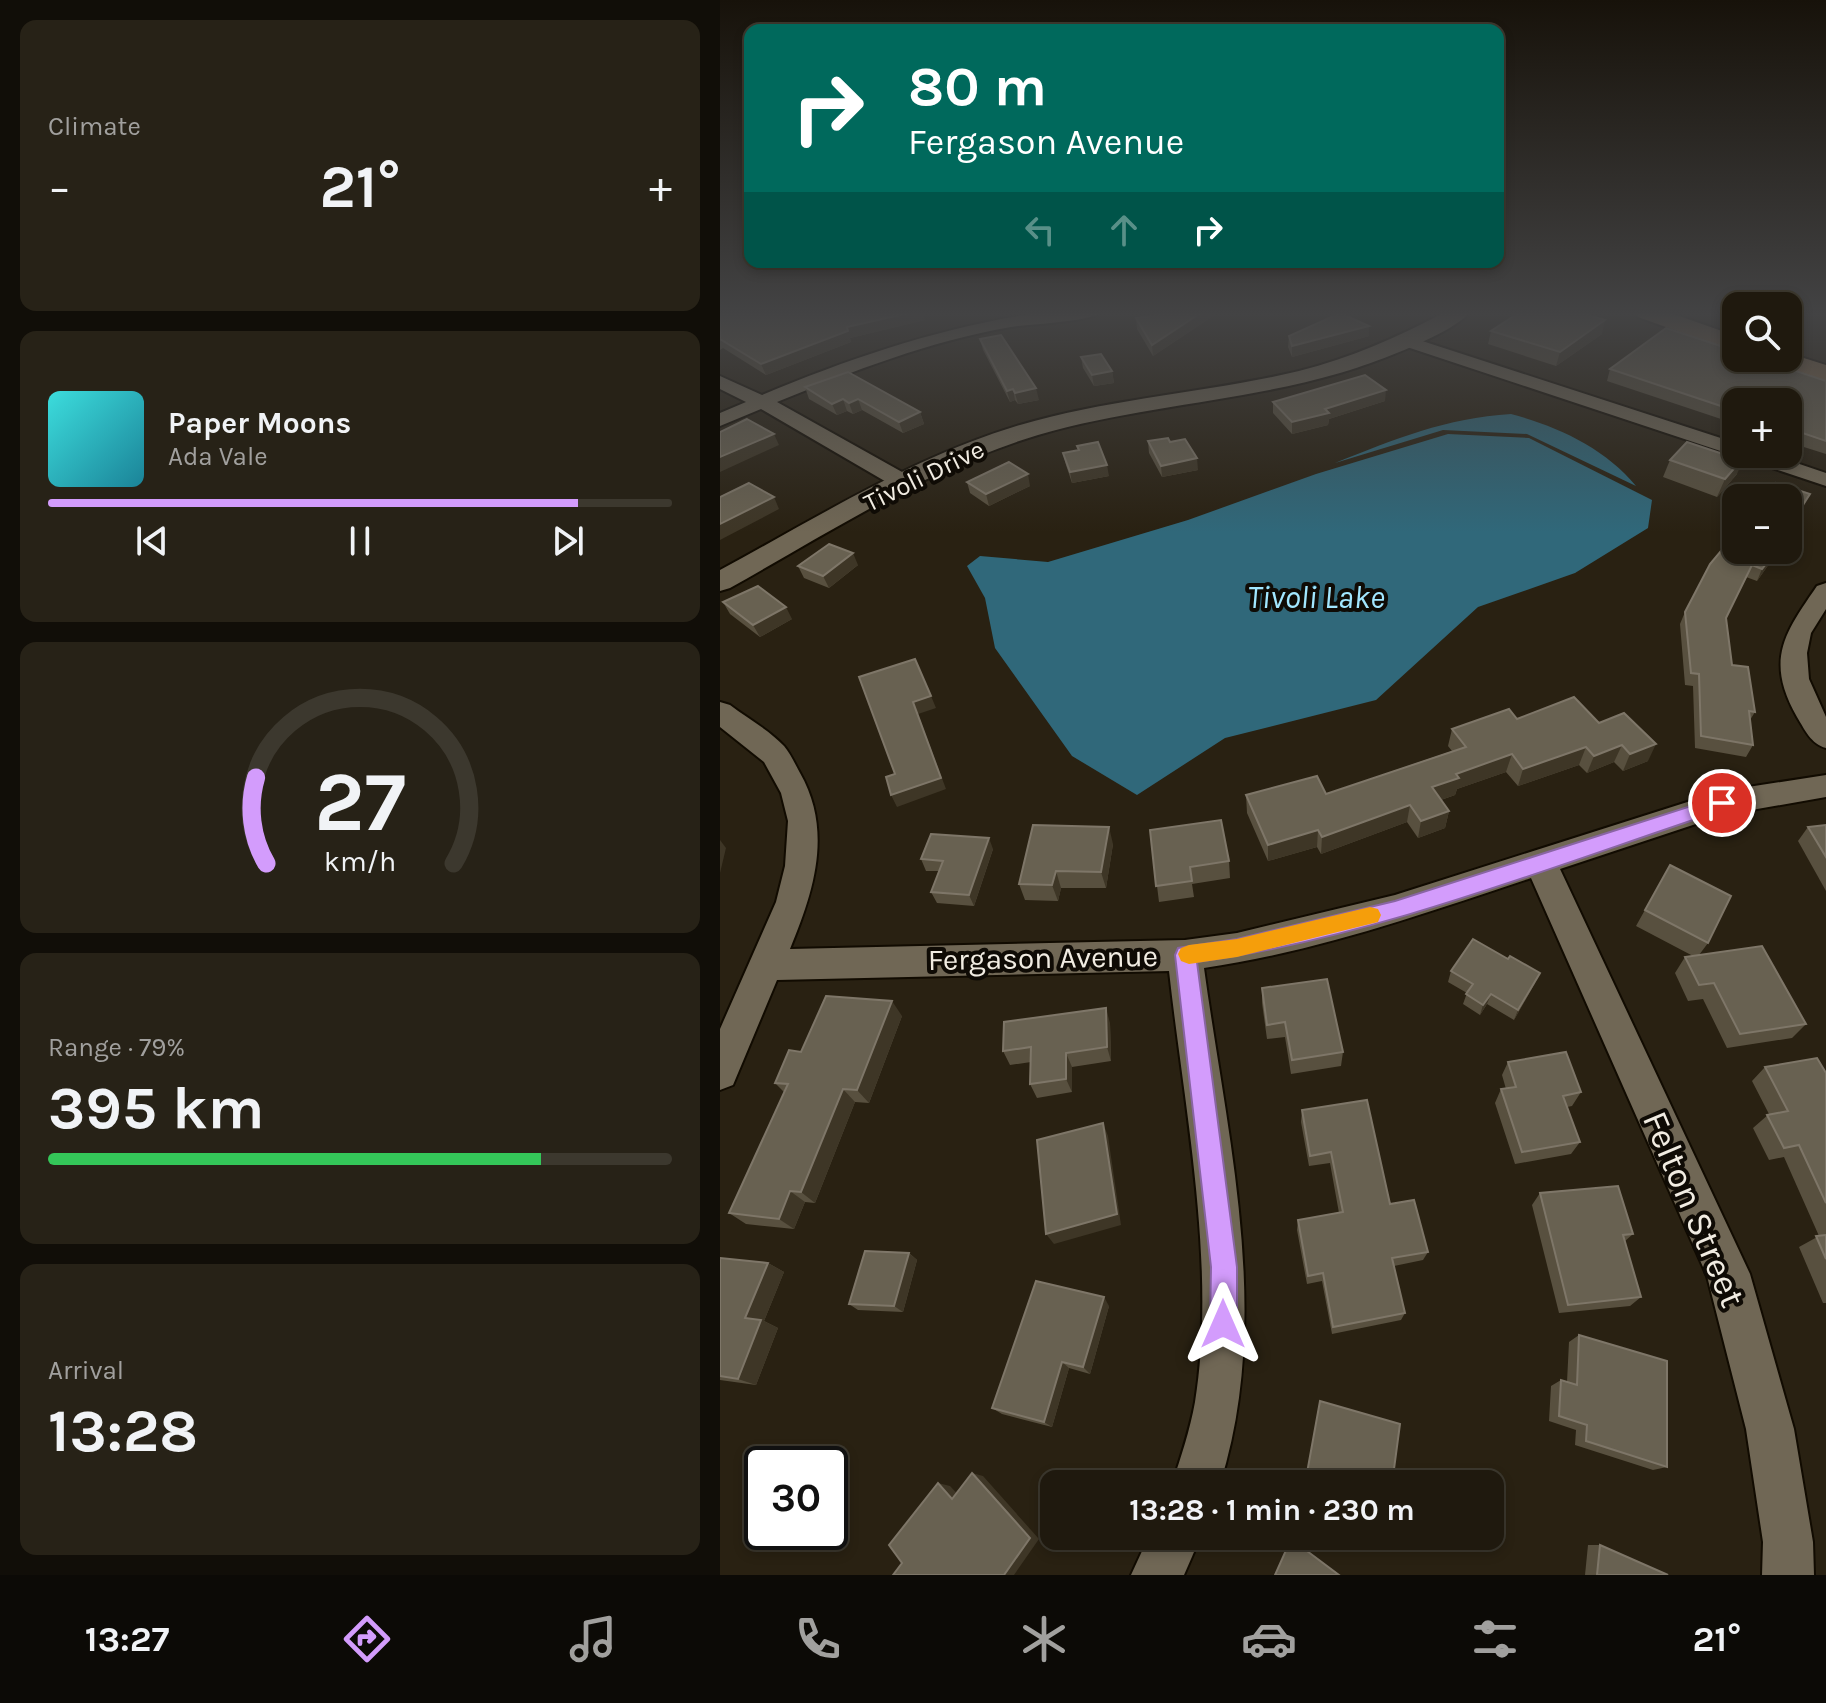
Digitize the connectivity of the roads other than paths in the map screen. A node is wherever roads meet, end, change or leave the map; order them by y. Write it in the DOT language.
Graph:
graph roads {
  1 [pos="727,386"];
  2 [pos="802,386"];
  3 [pos="1274,386"];
  4 [pos="1541,386"];
  5 [pos="762,402"];
  6 [pos="720,420"];
  7 [pos="1722,445"];
  8 [pos="1790,468"];
  9 [pos="1826,480"];
  10 [pos="903,482"];
  11 [pos="720,582"];
  12 [pos="1826,591"];
  13 [pos="720,712"];
  14 [pos="1826,738"];
  15 [pos="1826,786"];
  16 [pos="1540,861"];
  17 [pos="1185,955"];
  18 [pos="764,965"];
  19 [pos="720,1072"];
  20 [pos="1202,1470"];
  21 [pos="1169,1550"];
  22 [pos="1157,1575"];
  23 [pos="1788,1575"];
  1 -- 5 [label="street"];
  2 -- 5 [label="street"];
  3 -- 10 [label="street, Tivoli Drive"];
  4 -- 7 [label="street"];
  5 -- 6 [label="street"];
  5 -- 10 [label="street"];
  8 -- 9 [label="street"];
  10 -- 11 [label="street, Tivoli Drive"];
  12 -- 14 [label="street"];
  13 -- 18 [label="street"];
  15 -- 16 [label="street, Fergason Avenue"];
  16 -- 17 [label="street, Fergason Avenue"];
  16 -- 23 [label="street, Felton Street"];
  17 -- 18 [label="street, Fergason Avenue"];
  17 -- 20 [label="street"];
  18 -- 19 [label="street"];
  21 -- 22 [label="street"];
}
